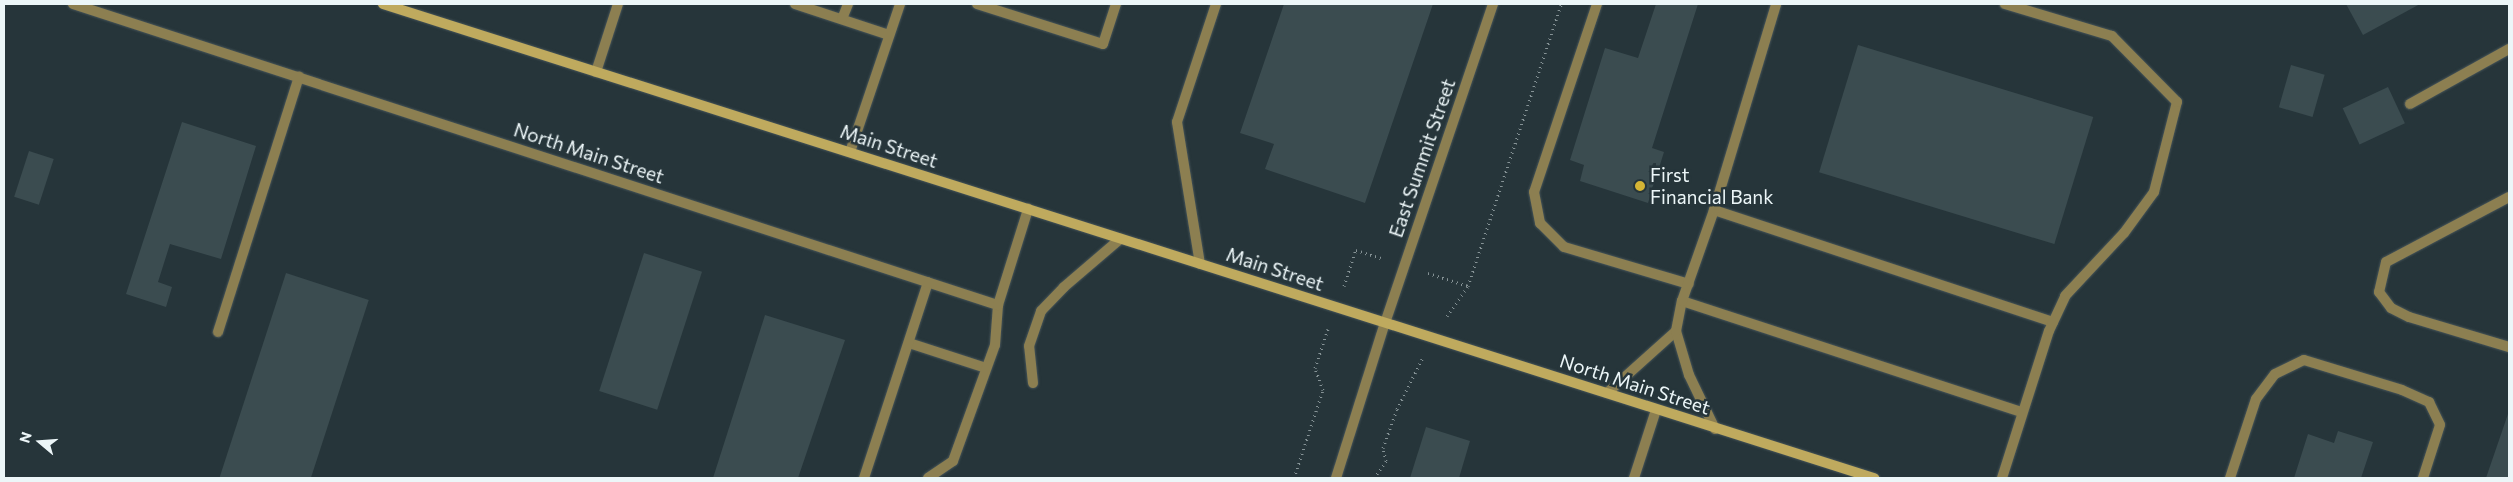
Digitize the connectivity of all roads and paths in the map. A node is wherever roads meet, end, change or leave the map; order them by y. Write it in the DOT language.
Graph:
graph roads {
  1 [pos="73,4"];
  2 [pos="383,4"];
  3 [pos="618,4"];
  4 [pos="795,4"];
  5 [pos="848,4"];
  6 [pos="900,4"];
  7 [pos="1116,4"];
  8 [pos="1216,4"];
  9 [pos="1493,4"];
  10 [pos="1561,4"];
  11 [pos="1597,4"];
  12 [pos="1776,4"];
  13 [pos="2005,4"];
  14 [pos="985,5"];
  15 [pos="842,19"];
  16 [pos="889,35"];
  17 [pos="2509,49"];
  18 [pos="596,72"];
  19 [pos="299,77"];
  20 [pos="2410,104"];
  21 [pos="850,152"];
  22 [pos="2509,196"];
  23 [pos="1028,209"];
  24 [pos="1714,210"];
  25 [pos="1120,239"];
  26 [pos="1200,264"];
  27 [pos="928,282"];
  28 [pos="1689,284"];
  29 [pos="1682,301"];
  30 [pos="998,305"];
  31 [pos="2053,322"];
  32 [pos="1385,323"];
  33 [pos="1676,331"];
  34 [pos="218,332"];
  35 [pos="1433,338"];
  36 [pos="909,343"];
  37 [pos="2509,347"];
  38 [pos="986,368"];
  39 [pos="1032,382"];
  40 [pos="1607,393"];
  41 [pos="1656,410"];
  42 [pos="2021,412"];
  43 [pos="1715,429"];
  44 [pos="864,478"];
  45 [pos="928,478"];
  46 [pos="1336,478"];
  47 [pos="1374,478"];
  48 [pos="1634,478"];
  49 [pos="1874,478"];
  50 [pos="2002,478"];
  51 [pos="2230,478"];
  52 [pos="2423,478"];
  1 -- 19 [label="street, North Main Street"];
  2 -- 18 [label="main road, Main Street"];
  3 -- 18 [label="street"];
  4 -- 15 [label="street"];
  5 -- 15 [label="street"];
  6 -- 16 [label="street"];
  7 -- 14 [label="street"];
  8 -- 26 [label="street"];
  9 -- 32 [label="street, East Summit Street"];
  10 -- 35 [label="path"];
  11 -- 28 [label="street"];
  12 -- 24 [label="street"];
  13 -- 31 [label="street"];
  15 -- 16 [label="street"];
  16 -- 21 [label="street"];
  17 -- 20 [label="street"];
  18 -- 21 [label="main road, Main Street"];
  19 -- 27 [label="street, North Main Street"];
  19 -- 34 [label="street"];
  21 -- 23 [label="main road, Main Street"];
  22 -- 37 [label="street"];
  23 -- 25 [label="main road, Main Street"];
  23 -- 30 [label="street"];
  24 -- 28 [label="street"];
  24 -- 31 [label="street"];
  25 -- 26 [label="main road, Main Street"];
  25 -- 39 [label="street"];
  26 -- 32 [label="main road, Main Street"];
  27 -- 30 [label="street, North Main Street"];
  27 -- 36 [label="street"];
  28 -- 29 [label="street"];
  29 -- 33 [label="street"];
  29 -- 42 [label="street"];
  30 -- 38 [label="street"];
  31 -- 42 [label="street"];
  32 -- 35 [label="main road, North Main Street"];
  32 -- 46 [label="street, East Summit Street"];
  33 -- 40 [label="street"];
  33 -- 43 [label="street"];
  35 -- 40 [label="main road, North Main Street"];
  35 -- 47 [label="path"];
  36 -- 38 [label="street"];
  36 -- 44 [label="street"];
  38 -- 45 [label="street"];
  40 -- 41 [label="main road, North Main Street"];
  41 -- 43 [label="main road, North Main Street"];
  41 -- 48 [label="street"];
  42 -- 50 [label="street"];
  43 -- 49 [label="main road, North Main Street"];
  51 -- 52 [label="street"];
}
